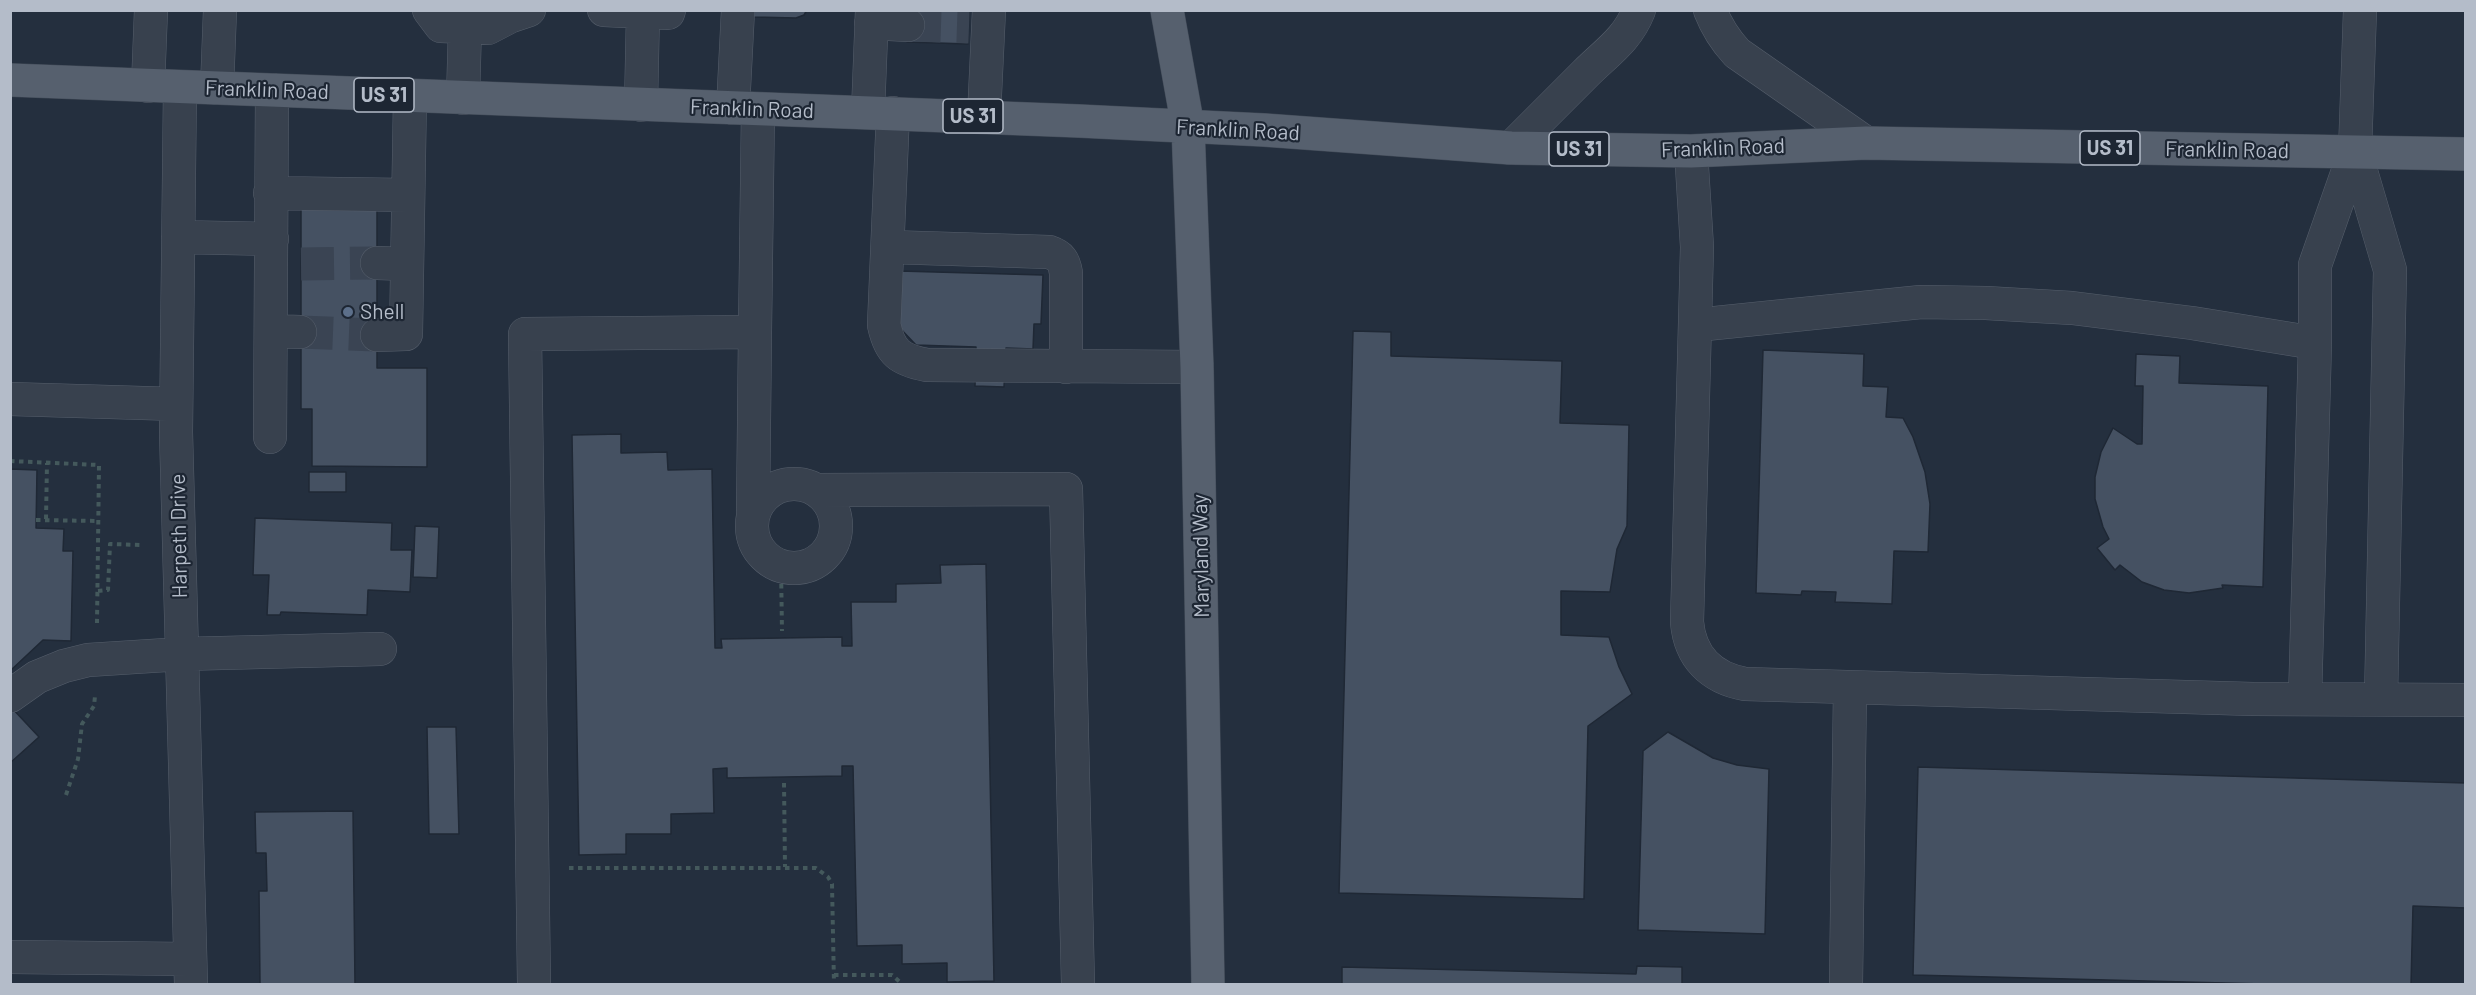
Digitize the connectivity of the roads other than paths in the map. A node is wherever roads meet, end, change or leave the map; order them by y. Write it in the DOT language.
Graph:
graph roads {
  1 [pos="151,10"];
  2 [pos="220,10"];
  3 [pos="429,10"];
  4 [pos="529,10"];
  5 [pos="604,10"];
  6 [pos="738,10"];
  7 [pos="1167,10"];
  8 [pos="1639,10"];
  9 [pos="1710,10"];
  10 [pos="2360,10"];
  11 [pos="610,11"];
  12 [pos="656,11"];
  13 [pos="872,17"];
  14 [pos="982,22"];
  15 [pos="908,25"];
  16 [pos="465,27"];
  17 [pos="10,80"];
  18 [pos="164,86"];
  19 [pos="217,88"];
  20 [pos="273,90"];
  21 [pos="410,96"];
  22 [pos="463,98"];
  23 [pos="641,105"];
  24 [pos="746,109"];
  25 [pos="881,112"];
  26 [pos="984,116"];
  27 [pos="1188,127"];
  28 [pos="1866,143"];
  29 [pos="1510,148"];
  30 [pos="1691,151"];
  31 [pos="2355,151"];
  32 [pos="2466,154"];
  33 [pos="270,193"];
  34 [pos="408,195"];
  35 [pos="178,237"];
  36 [pos="889,247"];
  37 [pos="281,255"];
  38 [pos="1696,325"];
  39 [pos="754,332"];
  40 [pos="377,334"];
  41 [pos="2315,343"];
  42 [pos="1066,367"];
  43 [pos="1197,367"];
  44 [pos="10,399"];
  45 [pos="176,404"];
  46 [pos="270,436"];
  47 [pos="816,490"];
  48 [pos="753,514"];
  49 [pos="380,649"];
  50 [pos="182,654"];
  51 [pos="1850,688"];
  52 [pos="10,696"];
  53 [pos="2305,699"];
  54 [pos="2381,699"];
  55 [pos="2466,700"];
  56 [pos="10,957"];
  57 [pos="190,972"];
  58 [pos="534,984"];
  59 [pos="1078,984"];
  60 [pos="1208,984"];
  61 [pos="1846,984"];
  1 -- 18 [label="street, Harpeth Drive"];
  2 -- 19 [label="street"];
  3 -- 16 [label="street"];
  4 -- 16 [label="street"];
  5 -- 11 [label="street"];
  6 -- 24 [label="street"];
  7 -- 27 [label="main road, Maryland Way"];
  8 -- 29 [label="street"];
  9 -- 28 [label="street"];
  10 -- 31 [label="street"];
  11 -- 12 [label="street"];
  12 -- 23 [label="street"];
  13 -- 15 [label="street"];
  13 -- 25 [label="street"];
  14 -- 26 [label="street"];
  16 -- 22 [label="street"];
  17 -- 18 [label="main road, Franklin Road / US 31"];
  18 -- 19 [label="main road, Franklin Road / US 31"];
  18 -- 35 [label="street, Harpeth Drive"];
  19 -- 20 [label="main road, Franklin Road / US 31"];
  20 -- 21 [label="main road, Franklin Road / US 31"];
  20 -- 33 [label="street"];
  21 -- 22 [label="main road, Franklin Road / US 31"];
  21 -- 34 [label="street"];
  22 -- 23 [label="main road, Franklin Road / US 31"];
  23 -- 24 [label="main road, Franklin Road / US 31"];
  24 -- 25 [label="main road, Franklin Road / US 31"];
  24 -- 39 [label="street"];
  25 -- 26 [label="main road, Franklin Road / US 31"];
  25 -- 36 [label="street"];
  26 -- 27 [label="main road, Franklin Road / US 31"];
  27 -- 29 [label="main road, Franklin Road / US 31"];
  27 -- 43 [label="main road, Maryland Way"];
  28 -- 30 [label="main road, Franklin Road / US 31"];
  28 -- 31 [label="main road, Franklin Road / US 31"];
  29 -- 30 [label="main road, Franklin Road / US 31"];
  30 -- 38 [label="street"];
  31 -- 32 [label="main road, Franklin Road / US 31"];
  31 -- 41 [label="street"];
  31 -- 54 [label="street"];
  33 -- 34 [label="street"];
  33 -- 37 [label="street"];
  34 -- 40 [label="street"];
  35 -- 37 [label="street"];
  35 -- 45 [label="street, Harpeth Drive"];
  36 -- 42 [label="street"];
  36 -- 42 [label="street"];
  37 -- 46 [label="street"];
  38 -- 41 [label="street"];
  38 -- 51 [label="street"];
  39 -- 48 [label="street"];
  39 -- 58 [label="street"];
  41 -- 53 [label="street"];
  42 -- 43 [label="street"];
  43 -- 60 [label="main road, Maryland Way"];
  44 -- 45 [label="street"];
  45 -- 50 [label="street, Harpeth Drive"];
  47 -- 48 [label="street"];
  47 -- 48 [label="street"];
  47 -- 59 [label="street"];
  49 -- 50 [label="street"];
  50 -- 52 [label="street"];
  50 -- 57 [label="street, Harpeth Drive"];
  51 -- 53 [label="street"];
  51 -- 61 [label="street"];
  53 -- 54 [label="street"];
  54 -- 55 [label="street"];
  56 -- 57 [label="street"];
}
